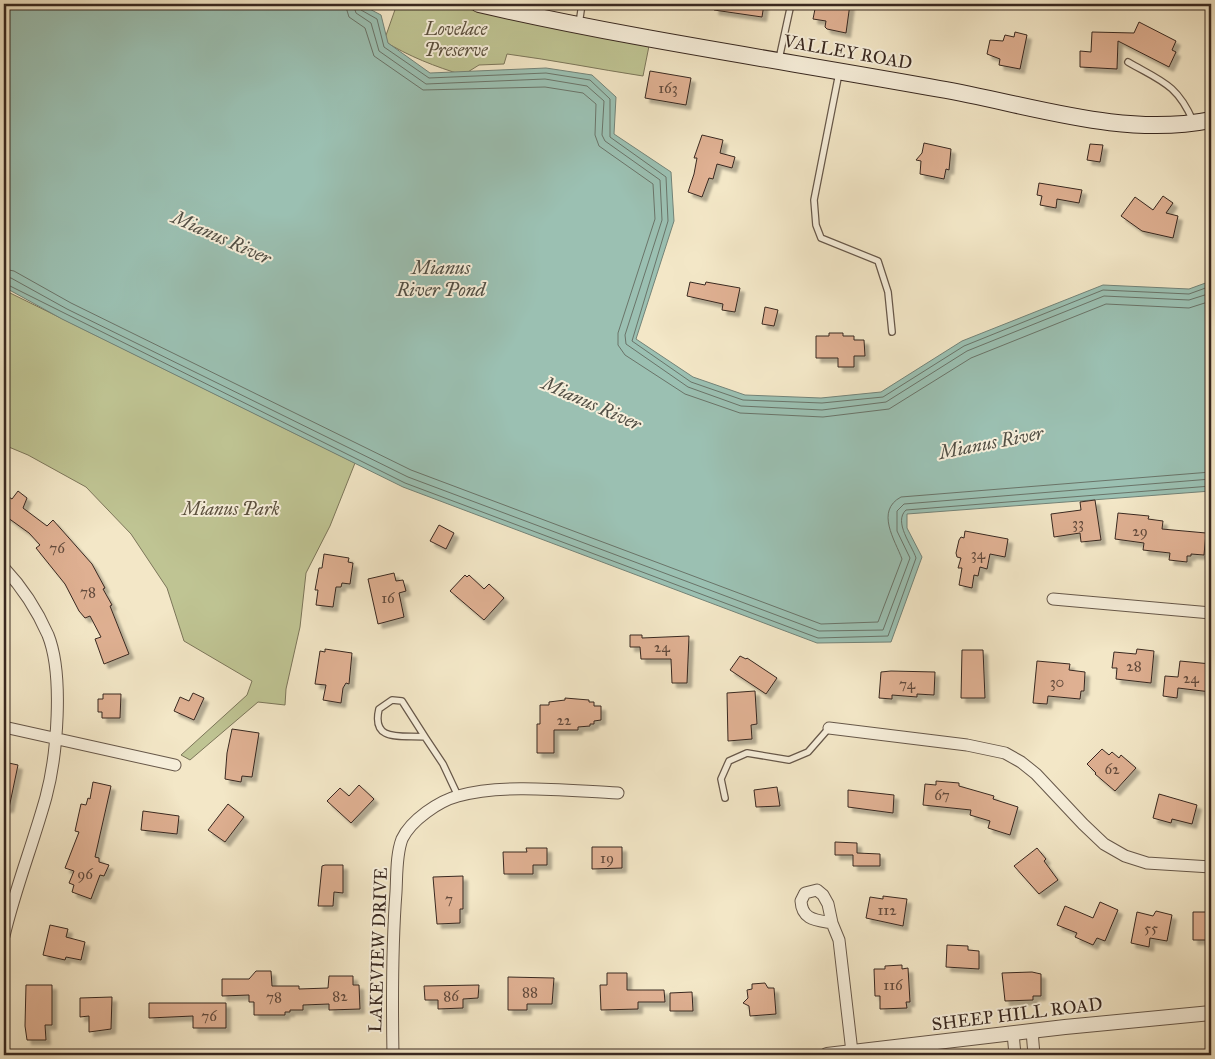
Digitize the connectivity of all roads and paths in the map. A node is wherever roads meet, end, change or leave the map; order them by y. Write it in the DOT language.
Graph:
graph roads {
  1 [pos="480,4"];
  2 [pos="582,4"];
  3 [pos="791,4"];
  4 [pos="578,26"];
  5 [pos="778,61"];
  6 [pos="1128,62"];
  7 [pos="839,71"];
  8 [pos="1211,120"];
  9 [pos="1194,123"];
  10 [pos="892,332"];
  11 [pos="4,568"];
  12 [pos="1053,599"];
  13 [pos="1211,613"];
  14 [pos="4,727"];
  15 [pos="829,728"];
  16 [pos="425,737"];
  17 [pos="55,738"];
  18 [pos="175,765"];
  19 [pos="618,793"];
  20 [pos="458,796"];
  21 [pos="725,798"];
  22 [pos="1211,867"];
  23 [pos="7,906"];
  24 [pos="832,923"];
  25 [pos="4,936"];
  26 [pos="1211,1012"];
  27 [pos="1032,1031"];
  28 [pos="1013,1034"];
  29 [pos="852,1052"];
  30 [pos="392,1055"];
  31 [pos="827,1055"];
  32 [pos="1015,1055"];
  33 [pos="1034,1055"];
  1 -- 4 [label="main road, VALLEY ROAD"];
  2 -- 4 [label="lane"];
  3 -- 5 [label="lane"];
  4 -- 5 [label="main road, VALLEY ROAD"];
  5 -- 7 [label="main road, VALLEY ROAD"];
  6 -- 9 [label="lane"];
  7 -- 9 [label="main road, VALLEY ROAD"];
  7 -- 10 [label="lane"];
  8 -- 9 [label="main road, VALLEY ROAD"];
  11 -- 17 [label="street"];
  12 -- 13 [label="street"];
  14 -- 17 [label="street"];
  15 -- 21 [label="lane"];
  15 -- 22 [label="street"];
  16 -- 16 [label="lane"];
  16 -- 20 [label="lane"];
  17 -- 18 [label="street"];
  17 -- 23 [label="street"];
  19 -- 20 [label="street, LAKEVIEW DRIVE"];
  20 -- 30 [label="street, LAKEVIEW DRIVE"];
  23 -- 25 [label="street"];
  24 -- 29 [label="street"];
  26 -- 27 [label="street, SHEEP HILL ROAD"];
  27 -- 28 [label="street, SHEEP HILL ROAD"];
  27 -- 33 [label="street"];
  28 -- 29 [label="street, SHEEP HILL ROAD"];
  28 -- 32 [label="street"];
  29 -- 31 [label="street, SHEEP HILL ROAD"];
}
